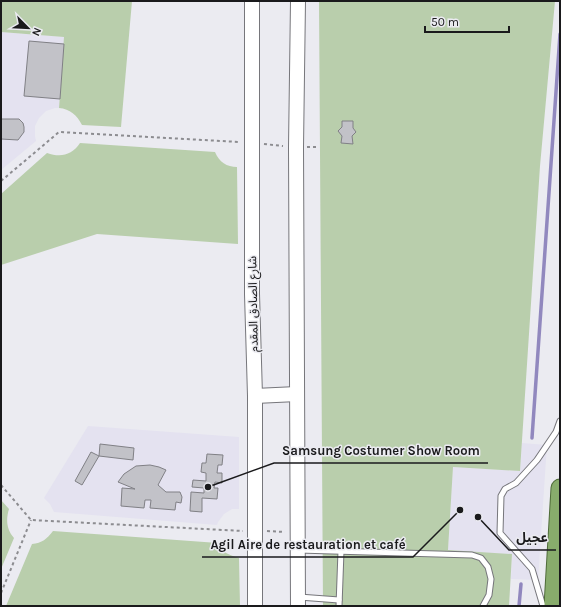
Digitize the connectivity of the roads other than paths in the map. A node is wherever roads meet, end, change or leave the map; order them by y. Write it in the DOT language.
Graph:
graph roads {
  1 [pos="252,1"];
  2 [pos="298,1"];
  3 [pos="297,394"];
  4 [pos="255,396"];
  5 [pos="560,421"];
  6 [pos="560,488"];
  7 [pos="298,550"];
  8 [pos="341,551"];
  9 [pos="298,602"];
  10 [pos="339,603"];
  11 [pos="255,606"];
  12 [pos="483,606"];
  13 [pos="543,606"];
  14 [pos="553,606"];
  1 -- 4 [label="main road, شارع الصادق المقدم"];
  2 -- 3 [label="main road"];
  3 -- 4 [label="main road"];
  3 -- 7 [label="main road"];
  4 -- 11 [label="main road, شارع الصادق المقدم"];
  5 -- 13 [label="lane"];
  6 -- 14 [label="highway"];
  7 -- 8 [label="lane"];
  7 -- 9 [label="main road"];
  8 -- 10 [label="lane"];
  8 -- 12 [label="lane"];
  9 -- 10 [label="lane"];
}
